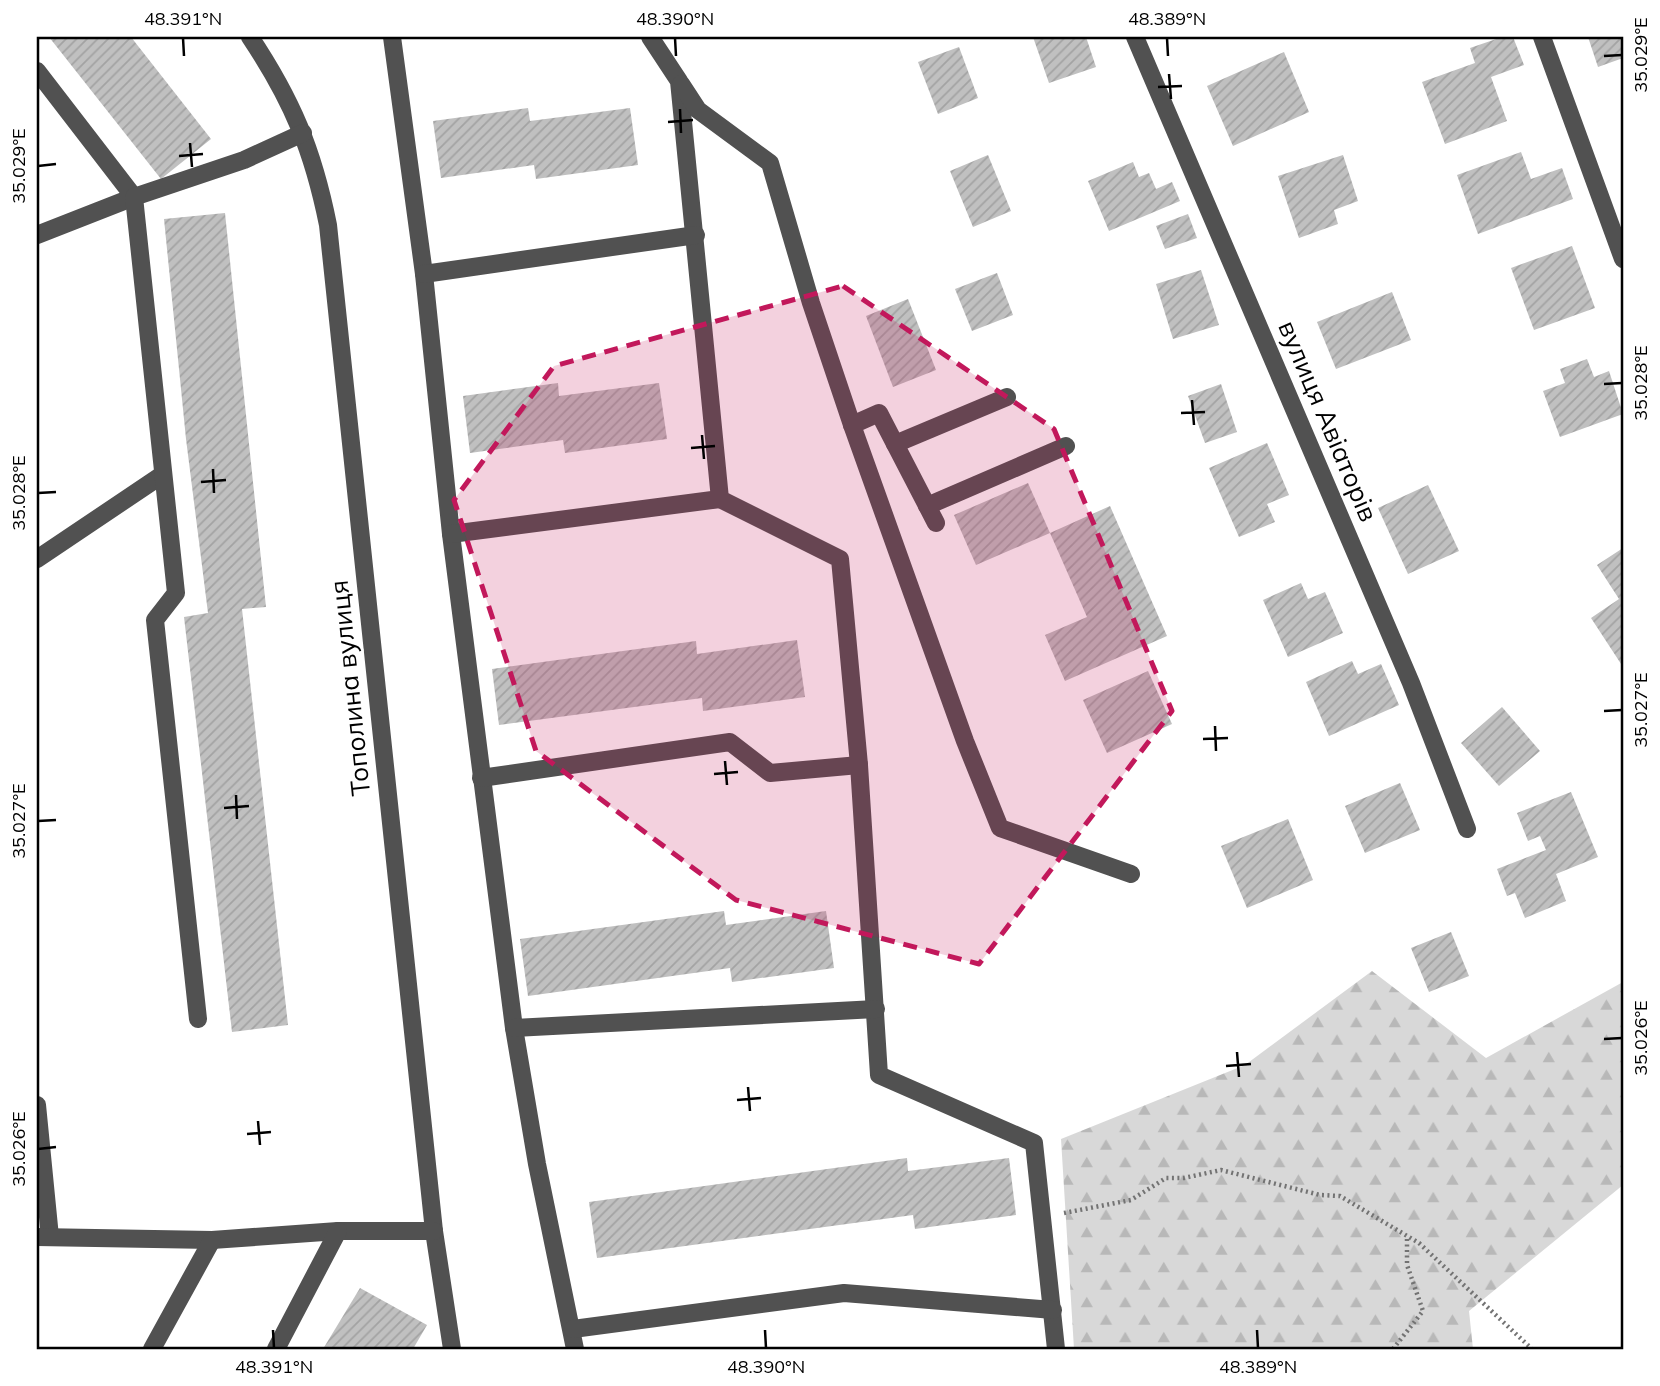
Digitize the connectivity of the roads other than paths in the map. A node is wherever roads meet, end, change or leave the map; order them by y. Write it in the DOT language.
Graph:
graph roads {
  1 [pos="250,37"];
  2 [pos="392,37"];
  3 [pos="650,37"];
  4 [pos="1135,37"];
  5 [pos="1542,37"];
  6 [pos="37,71"];
  7 [pos="679,82"];
  8 [pos="303,133"];
  9 [pos="134,197"];
  10 [pos="37,235"];
  11 [pos="696,235"];
  12 [pos="1623,259"];
  13 [pos="424,274"];
  14 [pos="1007,397"];
  15 [pos="852,425"];
  16 [pos="895,444"];
  17 [pos="1066,446"];
  18 [pos="162,475"];
  19 [pos="720,499"];
  20 [pos="927,506"];
  21 [pos="936,523"];
  22 [pos="452,534"];
  23 [pos="37,559"];
  24 [pos="859,765"];
  25 [pos="481,778"];
  26 [pos="1467,829"];
  27 [pos="1130,874"];
  28 [pos="876,1009"];
  29 [pos="198,1019"];
  30 [pos="514,1028"];
  31 [pos="37,1105"];
  32 [pos="338,1231"];
  33 [pos="434,1231"];
  34 [pos="43,1237"];
  35 [pos="212,1240"];
  36 [pos="1053,1310"];
  37 [pos="573,1329"];
  38 [pos="448,1343"];
  39 [pos="152,1349"];
  40 [pos="275,1349"];
  41 [pos="575,1349"];
  42 [pos="1056,1349"];
  1 -- 8 [label="street, Тополина вулиця"];
  2 -- 13 [label="street"];
  3 -- 7 [label="street"];
  4 -- 26 [label="street, вулиця Авіаторів"];
  5 -- 12 [label="street"];
  6 -- 9 [label="street"];
  7 -- 11 [label="street"];
  7 -- 15 [label="street"];
  8 -- 9 [label="street"];
  8 -- 33 [label="street, Тополина вулиця"];
  9 -- 10 [label="street"];
  9 -- 18 [label="street"];
  11 -- 13 [label="street"];
  11 -- 19 [label="street"];
  13 -- 22 [label="street"];
  14 -- 16 [label="street"];
  15 -- 16 [label="street"];
  15 -- 27 [label="street"];
  16 -- 20 [label="street"];
  17 -- 20 [label="street"];
  18 -- 23 [label="street"];
  18 -- 29 [label="street"];
  19 -- 22 [label="street"];
  19 -- 24 [label="street"];
  20 -- 21 [label="street"];
  22 -- 25 [label="street"];
  24 -- 25 [label="street"];
  24 -- 28 [label="street"];
  25 -- 30 [label="street"];
  28 -- 30 [label="street"];
  28 -- 36 [label="street"];
  30 -- 37 [label="street"];
  31 -- 34 [label="street"];
  32 -- 33 [label="street"];
  32 -- 35 [label="street"];
  32 -- 40 [label="street"];
  33 -- 38 [label="street, Тополина вулиця"];
  34 -- 35 [label="street"];
  35 -- 39 [label="street"];
  36 -- 37 [label="street"];
  36 -- 42 [label="street"];
  37 -- 41 [label="street"];
}
